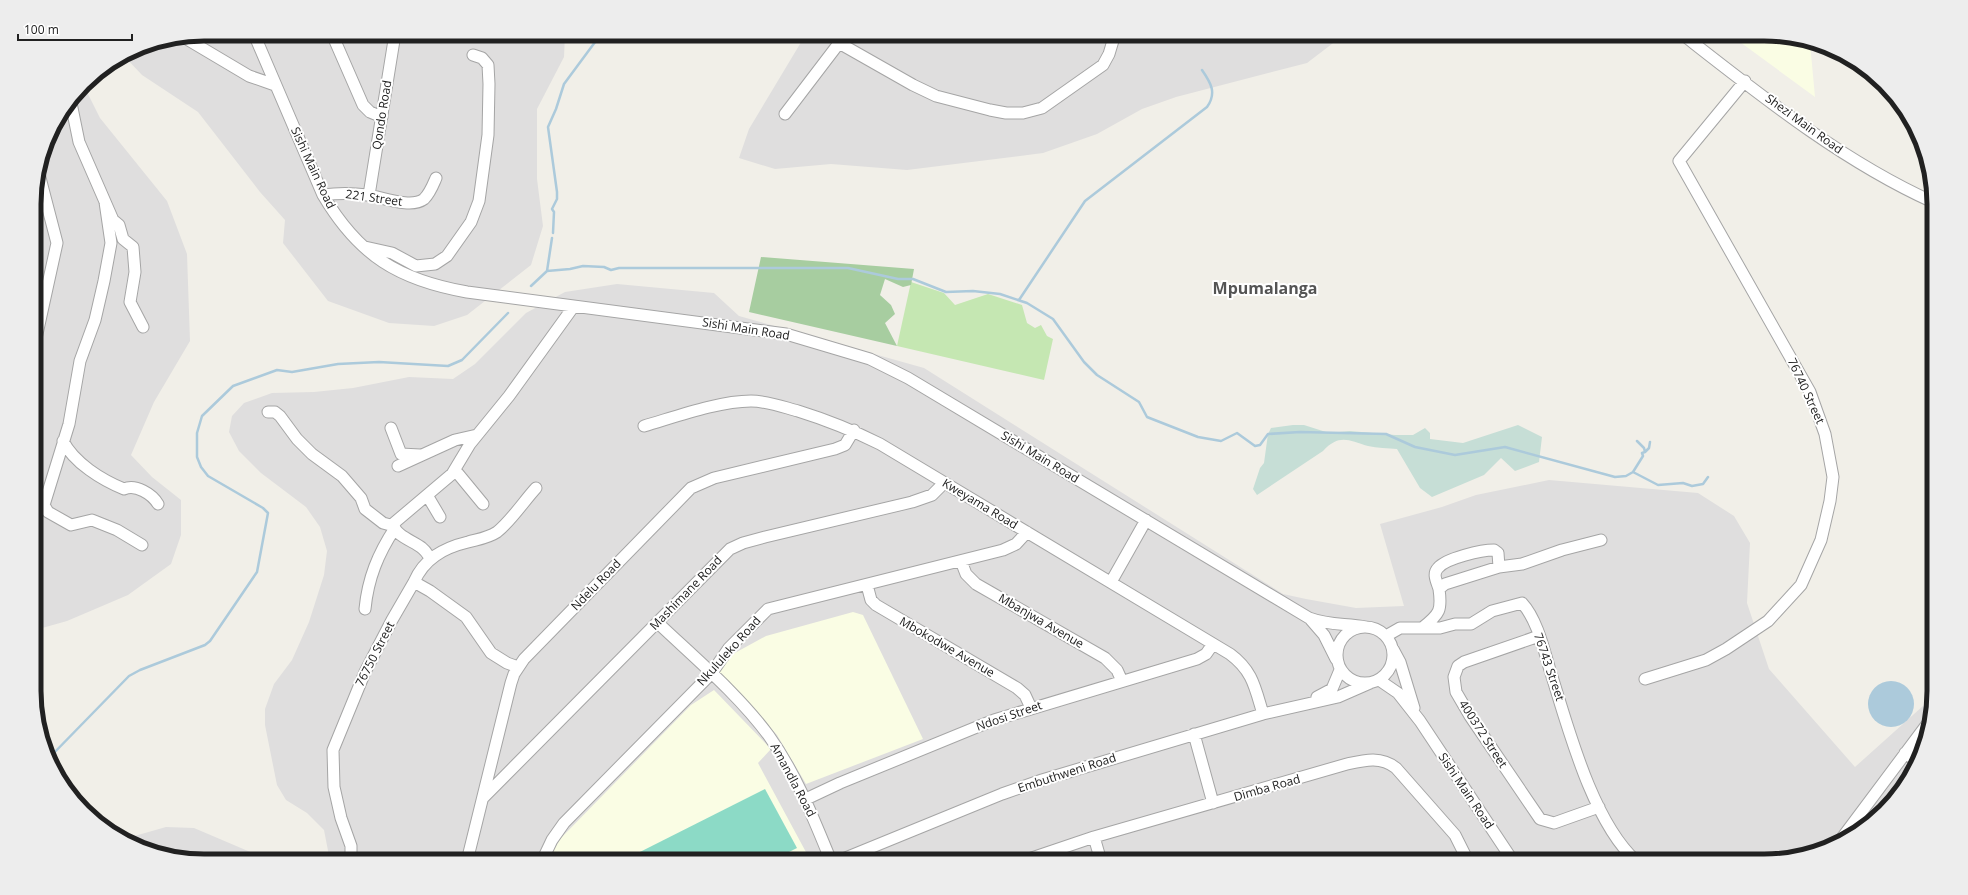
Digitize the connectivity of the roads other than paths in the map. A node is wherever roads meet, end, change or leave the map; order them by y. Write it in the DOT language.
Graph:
graph roads {
  1 [pos="190,41"];
  2 [pos="257,41"];
  3 [pos="335,41"];
  4 [pos="394,41"];
  5 [pos="841,41"];
  6 [pos="847,41"];
  7 [pos="1113,41"];
  8 [pos="1691,41"];
  9 [pos="473,55"];
  10 [pos="1745,81"];
  11 [pos="275,85"];
  12 [pos="72,108"];
  13 [pos="785,114"];
  14 [pos="382,116"];
  15 [pos="436,178"];
  16 [pos="42,184"];
  17 [pos="324,195"];
  18 [pos="369,195"];
  19 [pos="1927,199"];
  20 [pos="105,202"];
  21 [pos="363,247"];
  22 [pos="574,306"];
  23 [pos="41,316"];
  24 [pos="143,327"];
  25 [pos="268,412"];
  26 [pos="644,426"];
  27 [pos="391,428"];
  28 [pos="854,430"];
  29 [pos="477,435"];
  30 [pos="63,441"];
  31 [pos="420,455"];
  32 [pos="398,466"];
  33 [pos="455,470"];
  34 [pos="944,482"];
  35 [pos="536,488"];
  36 [pos="426,495"];
  37 [pos="158,504"];
  38 [pos="483,504"];
  39 [pos="440,517"];
  40 [pos="1146,520"];
  41 [pos="394,527"];
  42 [pos="1027,532"];
  43 [pos="1601,540"];
  44 [pos="142,545"];
  45 [pos="430,558"];
  46 [pos="961,561"];
  47 [pos="1499,567"];
  48 [pos="414,582"];
  49 [pos="1111,582"];
  50 [pos="866,585"];
  51 [pos="1439,589"];
  52 [pos="365,609"];
  53 [pos="1309,618"];
  54 [pos="658,623"];
  55 [pos="1366,627"];
  56 [pos="1422,628"];
  57 [pos="1386,636"];
  58 [pos="1539,636"];
  59 [pos="1212,644"];
  60 [pos="1392,646"];
  61 [pos="1338,665"];
  62 [pos="518,667"];
  63 [pos="711,674"];
  64 [pos="1645,679"];
  65 [pos="1122,681"];
  66 [pos="1374,682"];
  67 [pos="1302,704"];
  68 [pos="1031,708"];
  69 [pos="1263,714"];
  70 [pos="1420,721"];
  71 [pos="1921,733"];
  72 [pos="1194,734"];
  73 [pos="1905,753"];
  74 [pos="1913,758"];
  75 [pos="483,798"];
  76 [pos="806,799"];
  77 [pos="1212,803"];
  78 [pos="1599,807"];
  79 [pos="1847,832"];
  80 [pos="1094,837"];
  81 [pos="351,854"];
  82 [pos="469,854"];
  83 [pos="545,854"];
  84 [pos="828,854"];
  85 [pos="855,854"];
  86 [pos="1044,854"];
  87 [pos="1099,854"];
  88 [pos="1464,854"];
  89 [pos="1508,854"];
  90 [pos="1630,854"];
  1 -- 11 [label="street"];
  2 -- 11 [label="street, Sishi Main Road"];
  3 -- 14 [label="street"];
  4 -- 14 [label="street, Qondo Road"];
  5 -- 13 [label="street"];
  6 -- 7 [label="street"];
  8 -- 10 [label="street, Shezi Main Road"];
  9 -- 21 [label="street"];
  10 -- 19 [label="street, Shezi Main Road"];
  10 -- 64 [label="street, 76740 Street"];
  11 -- 17 [label="street, Sishi Main Road"];
  12 -- 20 [label="street"];
  14 -- 18 [label="street, Qondo Road"];
  15 -- 18 [label="street, 221 Street"];
  16 -- 23 [label="street"];
  17 -- 18 [label="street, 221 Street"];
  17 -- 21 [label="street, Sishi Main Road"];
  20 -- 24 [label="street"];
  20 -- 30 [label="street"];
  21 -- 22 [label="street, Sishi Main Road"];
  22 -- 29 [label="street"];
  22 -- 40 [label="street, Sishi Main Road"];
  25 -- 41 [label="street"];
  26 -- 28 [label="street, Kweyama Road"];
  27 -- 31 [label="street"];
  28 -- 34 [label="street, Kweyama Road"];
  28 -- 62 [label="street, Ndelu Road"];
  29 -- 31 [label="street"];
  29 -- 33 [label="street"];
  30 -- 37 [label="street"];
  30 -- 44 [label="street"];
  31 -- 32 [label="street"];
  33 -- 36 [label="street"];
  33 -- 38 [label="street"];
  34 -- 42 [label="street, Kweyama Road"];
  34 -- 54 [label="street, Mashimane Road"];
  35 -- 45 [label="street"];
  36 -- 39 [label="street"];
  36 -- 41 [label="street"];
  40 -- 49 [label="street"];
  40 -- 53 [label="street, Sishi Main Road"];
  41 -- 45 [label="street"];
  41 -- 52 [label="street"];
  42 -- 46 [label="street, Nkululeko Road"];
  42 -- 49 [label="street, Kweyama Road"];
  43 -- 47 [label="street"];
  45 -- 48 [label="street, 76750 Street"];
  46 -- 50 [label="street, Nkululeko Road"];
  46 -- 65 [label="street, Mbanjwa Avenue"];
  47 -- 51 [label="street"];
  47 -- 51 [label="street"];
  48 -- 62 [label="street"];
  48 -- 81 [label="street, 76750 Street"];
  49 -- 59 [label="street, Kweyama Road"];
  50 -- 63 [label="street, Nkululeko Road"];
  50 -- 68 [label="street, Mbokodwe Avenue"];
  51 -- 56 [label="street"];
  53 -- 55 [label="street, Sishi Main Road"];
  53 -- 61 [label="street, Sishi Main Road"];
  54 -- 63 [label="street, Amandla Road"];
  54 -- 75 [label="street, Mashimane Road"];
  55 -- 57 [label="street"];
  55 -- 61 [label="street"];
  56 -- 57 [label="street, 76743 Street"];
  56 -- 58 [label="street, 76743 Street"];
  57 -- 60 [label="street"];
  58 -- 78 [label="street, 76743 Street"];
  58 -- 78 [label="street, 400372 Street"];
  59 -- 65 [label="street, Ndosi Street"];
  59 -- 69 [label="street, Kweyama Road"];
  60 -- 66 [label="street"];
  60 -- 70 [label="street, Sishi Main Road"];
  61 -- 66 [label="street"];
  61 -- 67 [label="street, Embuthweni Road"];
  62 -- 75 [label="street, Ndelu Road"];
  63 -- 76 [label="street, Amandla Road"];
  63 -- 83 [label="street, Nkululeko Road"];
  65 -- 68 [label="street, Ndosi Street"];
  66 -- 67 [label="street, Embuthweni Road"];
  66 -- 70 [label="street, Sishi Main Road"];
  67 -- 69 [label="street, Embuthweni Road"];
  68 -- 76 [label="street, Ndosi Street"];
  69 -- 72 [label="street, Embuthweni Road"];
  70 -- 89 [label="street, Sishi Main Road"];
  71 -- 73 [label="street"];
  72 -- 77 [label="street"];
  72 -- 85 [label="street, Embuthweni Road"];
  73 -- 74 [label="street"];
  73 -- 79 [label="street"];
  75 -- 82 [label="street, Ndelu Road"];
  76 -- 84 [label="street, Amandla Road"];
  77 -- 80 [label="street, Dimba Road"];
  77 -- 88 [label="street, Dimba Road"];
  78 -- 90 [label="street, 76743 Street"];
  80 -- 86 [label="street, Dimba Road"];
  80 -- 87 [label="street"];
}
